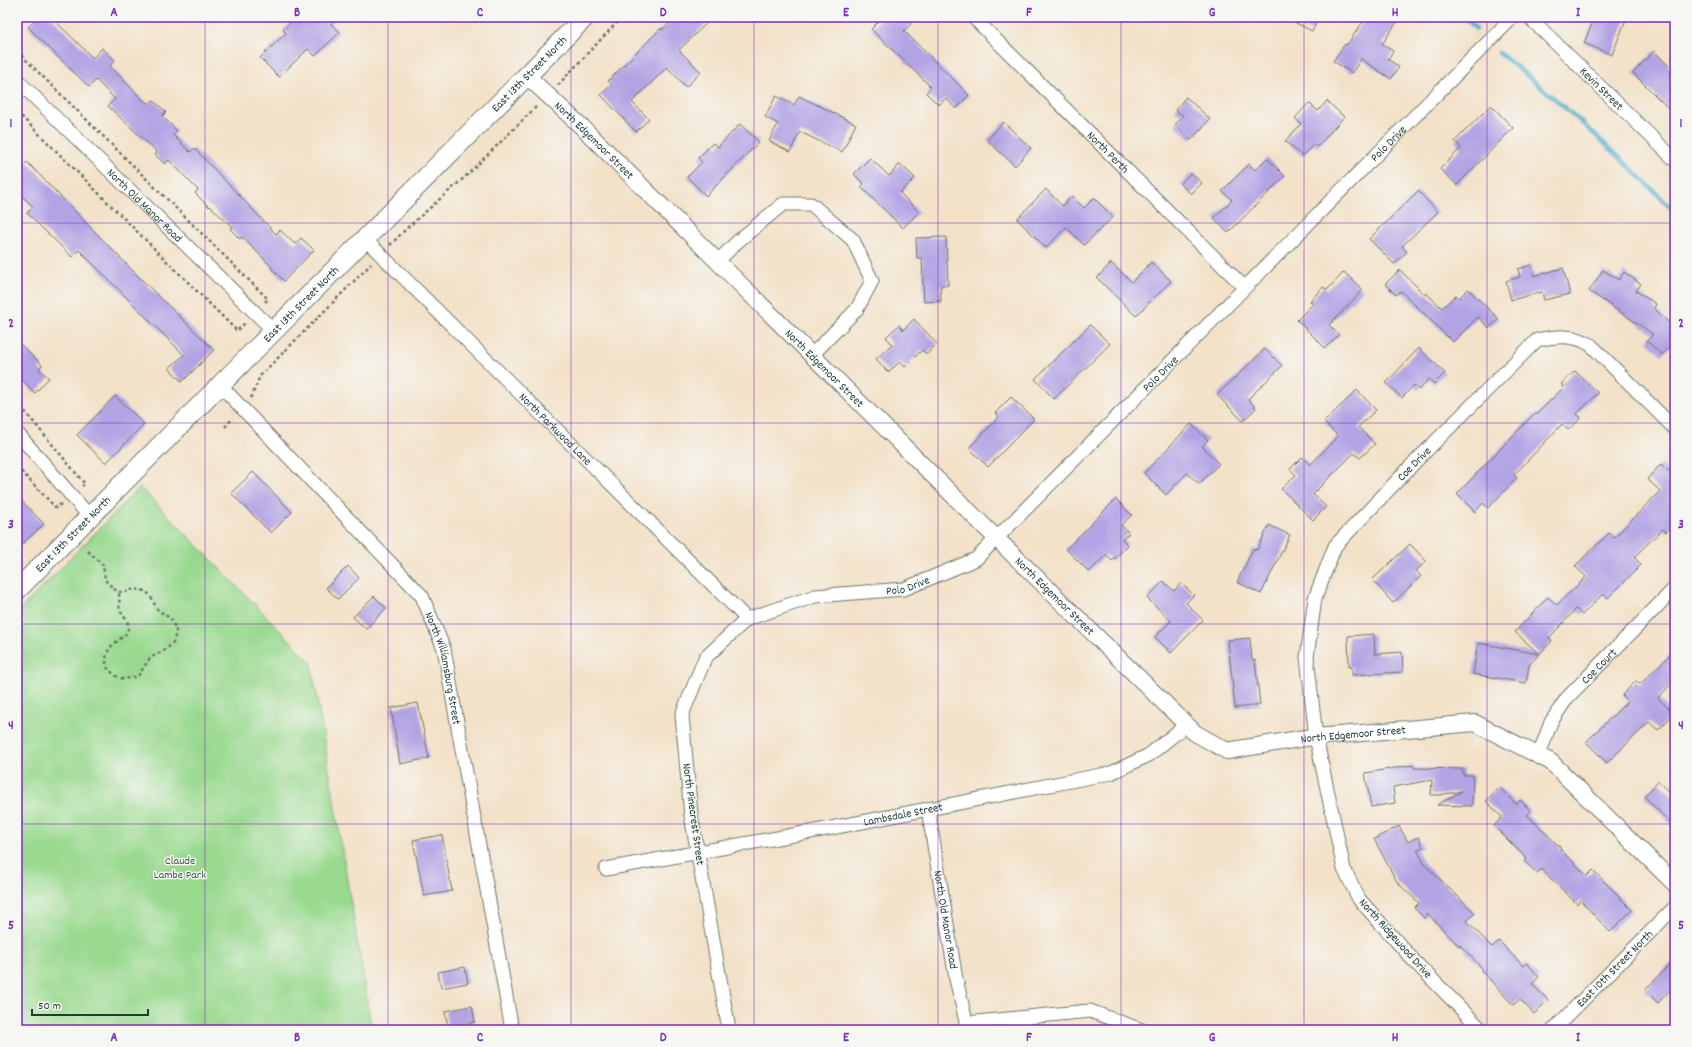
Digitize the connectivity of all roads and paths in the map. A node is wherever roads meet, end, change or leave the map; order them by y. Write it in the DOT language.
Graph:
graph roads {
  1 [pos="585,17"];
  2 [pos="622,17"];
  3 [pos="973,17"];
  4 [pos="1513,17"];
  5 [pos="1529,17"];
  6 [pos="527,76"];
  7 [pos="17,80"];
  8 [pos="548,96"];
  9 [pos="1675,160"];
  10 [pos="365,239"];
  11 [pos="380,254"];
  12 [pos="717,262"];
  13 [pos="1244,287"];
  14 [pos="274,331"];
  15 [pos="812,356"];
  16 [pos="220,385"];
  17 [pos="17,402"];
  18 [pos="242,408"];
  19 [pos="224,427"];
  20 [pos="1675,429"];
  21 [pos="17,433"];
  22 [pos="85,484"];
  23 [pos="90,516"];
  24 [pos="996,538"];
  25 [pos="88,551"];
  26 [pos="1675,588"];
  27 [pos="17,590"];
  28 [pos="118,592"];
  29 [pos="747,619"];
  30 [pos="1186,725"];
  31 [pos="1316,737"];
  32 [pos="1539,755"];
  33 [pos="928,809"];
  34 [pos="698,852"];
  35 [pos="606,869"];
  36 [pos="1675,884"];
  37 [pos="1675,908"];
  38 [pos="967,1026"];
  39 [pos="512,1030"];
  40 [pos="729,1030"];
  41 [pos="1142,1030"];
  42 [pos="1482,1030"];
  43 [pos="1553,1030"];
  1 -- 6 [label="main road, East 13th Street North"];
  2 -- 8 [label="path"];
  3 -- 13 [label="street, North Perth"];
  4 -- 13 [label="street, Polo Drive"];
  5 -- 9 [label="street, Kevin Street"];
  6 -- 8 [label="street, North Edgemoor Street"];
  6 -- 10 [label="main road, East 13th Street North"];
  7 -- 14 [label="street, North Old Manor Road"];
  8 -- 11 [label="path"];
  8 -- 12 [label="street, North Edgemoor Street"];
  10 -- 11 [label="street, North Parkwood Lane"];
  10 -- 14 [label="main road, East 13th Street North"];
  11 -- 18 [label="path"];
  11 -- 29 [label="street, North Parkwood Lane"];
  12 -- 15 [label="street, North Edgemoor Street"];
  12 -- 15 [label="street"];
  13 -- 24 [label="street, Polo Drive"];
  14 -- 16 [label="main road, East 13th Street North"];
  15 -- 24 [label="street, North Edgemoor Street"];
  16 -- 18 [label="street, North Williamsburg Street"];
  16 -- 23 [label="main road, East 13th Street North"];
  17 -- 22 [label="path"];
  18 -- 19 [label="path"];
  18 -- 39 [label="street, North Williamsburg Street"];
  20 -- 31 [label="street, Coe Drive"];
  21 -- 23 [label="street"];
  23 -- 27 [label="main road, East 13th Street North"];
  24 -- 29 [label="street, Polo Drive"];
  24 -- 30 [label="street, North Edgemoor Street"];
  25 -- 28 [label="path"];
  26 -- 32 [label="street, Coe Court"];
  28 -- 28 [label="path"];
  29 -- 34 [label="street, North Pinecrest Street"];
  30 -- 31 [label="street, North Edgemoor Street"];
  30 -- 33 [label="street, Lambsdale Street"];
  31 -- 32 [label="street, North Edgemoor Street"];
  31 -- 42 [label="street, North Ridgewood Drive"];
  32 -- 36 [label="street, North Edgemoor Street"];
  33 -- 34 [label="street, Lambsdale Street"];
  33 -- 38 [label="street, North Old Manor Road"];
  34 -- 35 [label="street, Lambsdale Street"];
  34 -- 40 [label="street, North Pinecrest Street"];
  37 -- 43 [label="street, East 10th Street North"];
  38 -- 41 [label="street"];
}
